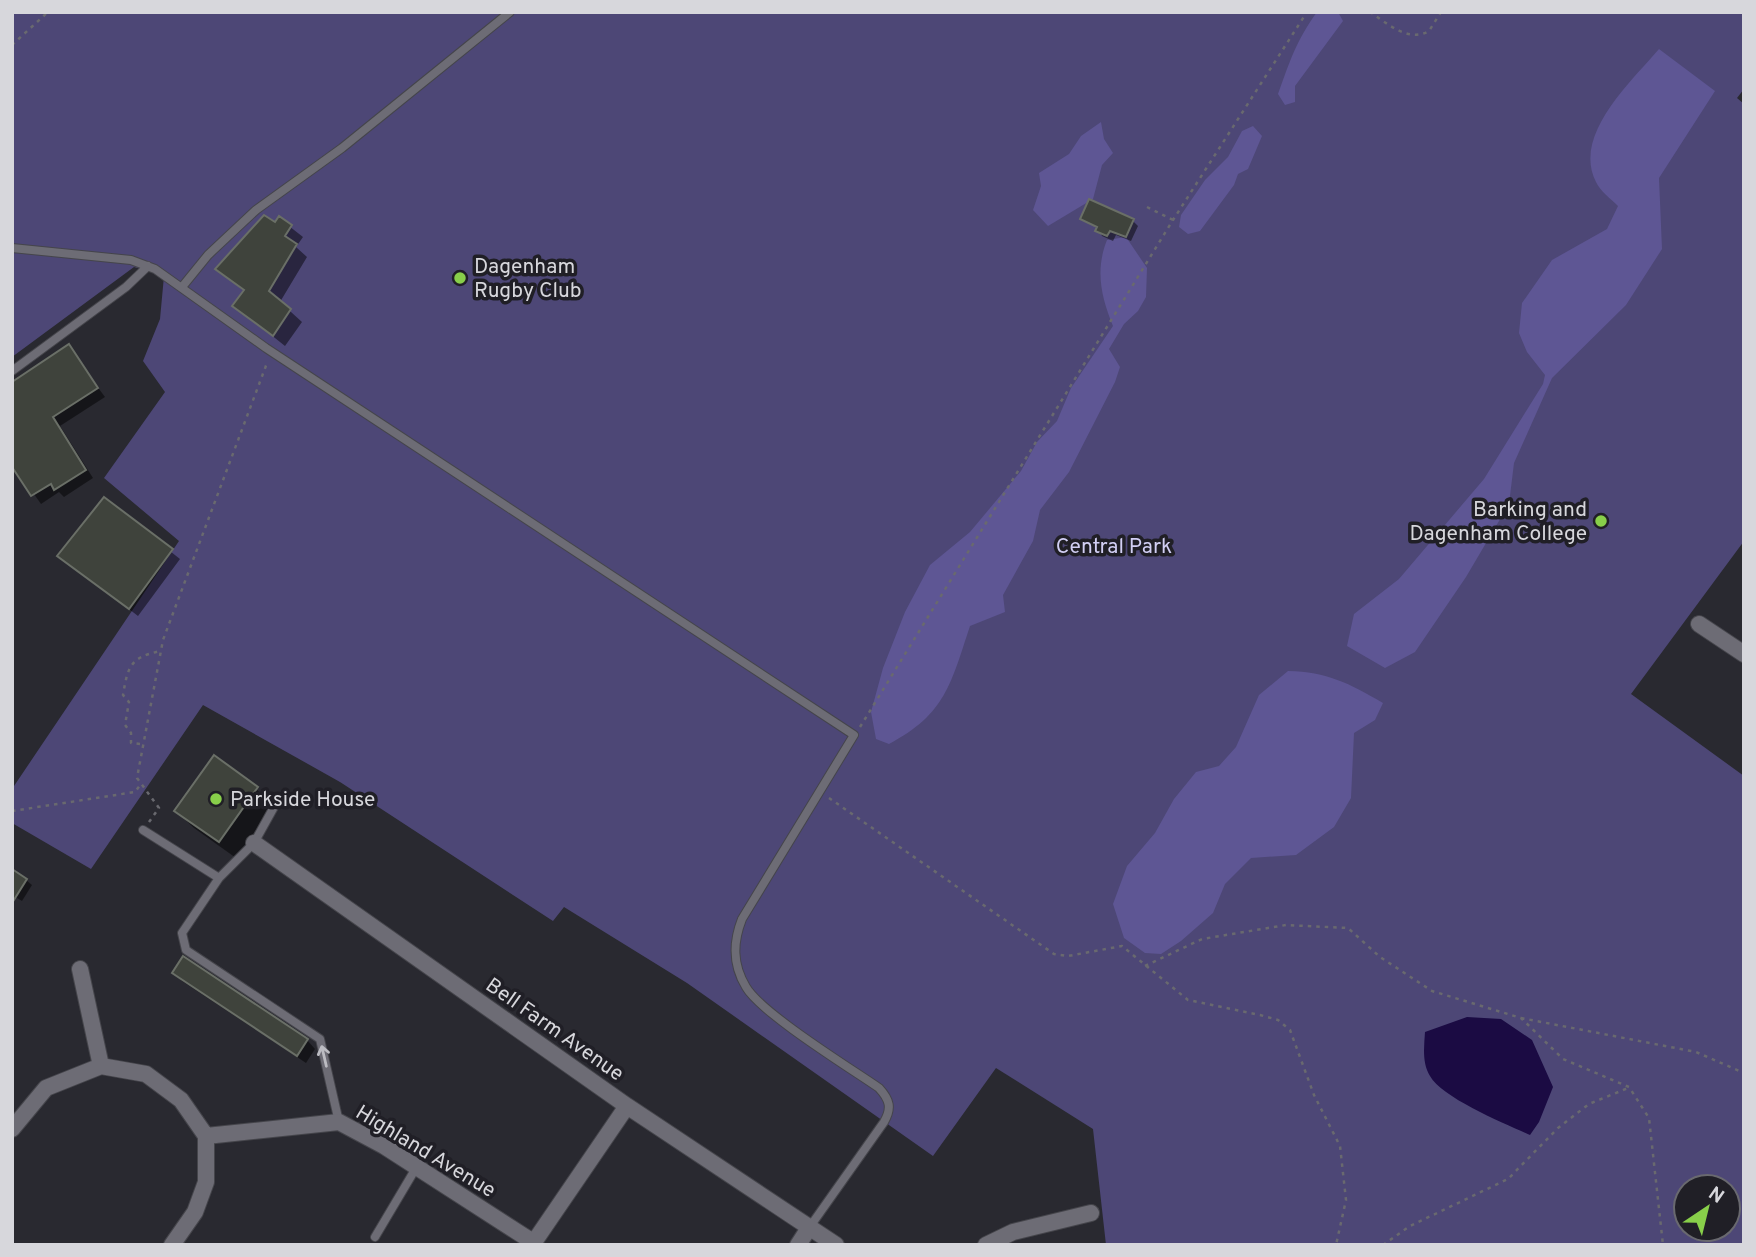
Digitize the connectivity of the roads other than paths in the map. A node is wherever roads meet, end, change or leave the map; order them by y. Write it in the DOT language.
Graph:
graph roads {
  1 [pos="510,12"];
  2 [pos="12,248"];
  3 [pos="148,266"];
  4 [pos="182,287"];
  5 [pos="12,371"];
  6 [pos="1699,624"];
  7 [pos="1744,654"];
  8 [pos="274,807"];
  9 [pos="143,830"];
  10 [pos="254,843"];
  11 [pos="219,878"];
  12 [pos="80,969"];
  13 [pos="101,1066"];
  14 [pos="627,1106"];
  15 [pos="339,1122"];
  16 [pos="12,1129"];
  17 [pos="206,1136"];
  18 [pos="416,1168"];
  19 [pos="1091,1213"];
  20 [pos="809,1228"];
  21 [pos="375,1237"];
  22 [pos="532,1244"];
  23 [pos="172,1245"];
  24 [pos="798,1245"];
  25 [pos="836,1245"];
  26 [pos="986,1245"];
  1 -- 4 [label="lane"];
  2 -- 3 [label="lane"];
  3 -- 4 [label="lane"];
  3 -- 5 [label="lane"];
  4 -- 20 [label="lane"];
  6 -- 7 [label="street"];
  8 -- 10 [label="lane"];
  9 -- 11 [label="lane"];
  10 -- 11 [label="lane"];
  10 -- 14 [label="street, Bell Farm Avenue"];
  15 -- 11 [label="lane, one-way"];
  12 -- 13 [label="street"];
  13 -- 16 [label="street"];
  13 -- 17 [label="street"];
  14 -- 20 [label="street, Bell Farm Avenue"];
  14 -- 22 [label="street"];
  15 -- 17 [label="street, Highland Avenue"];
  15 -- 18 [label="street, Highland Avenue"];
  17 -- 23 [label="street"];
  18 -- 21 [label="lane"];
  18 -- 22 [label="street, Highland Avenue"];
  19 -- 26 [label="street"];
  20 -- 24 [label="street"];
  20 -- 25 [label="street, Bell Farm Avenue"];
}
